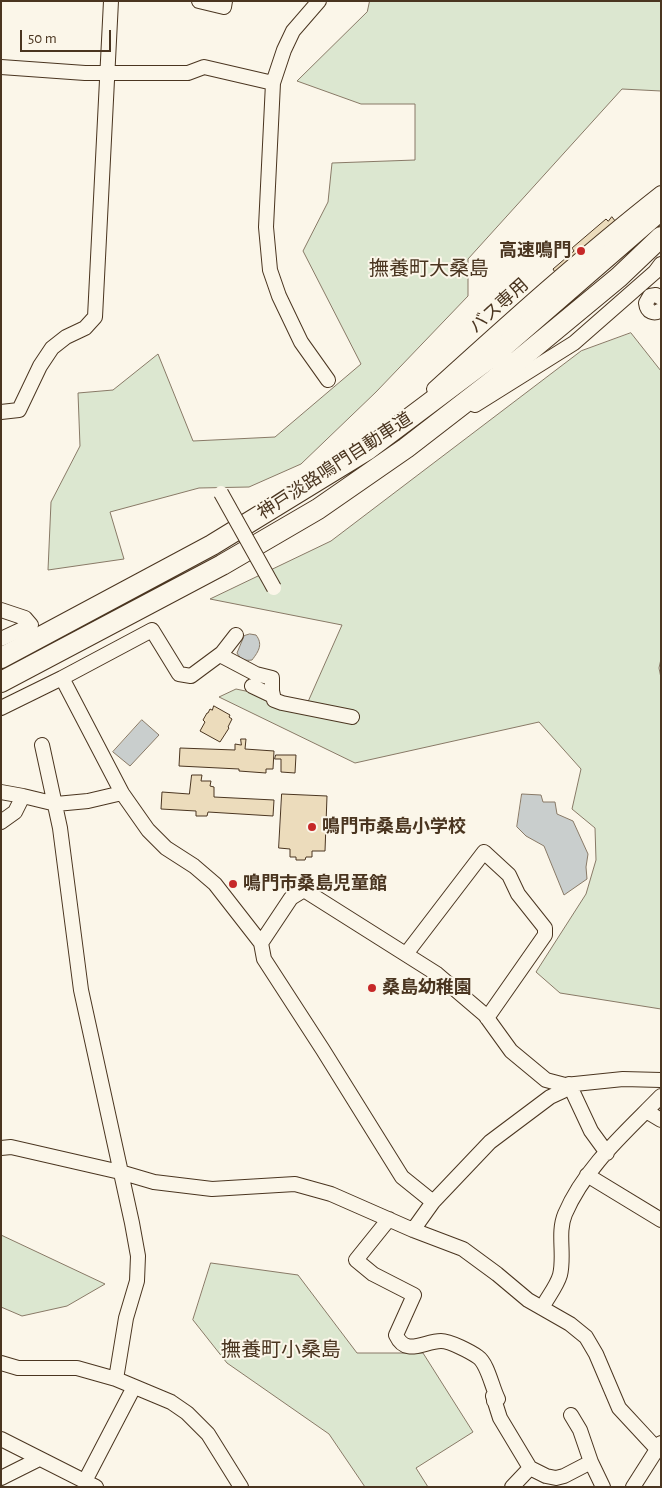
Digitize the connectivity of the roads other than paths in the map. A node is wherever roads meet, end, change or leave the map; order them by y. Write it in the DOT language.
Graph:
graph roads {
  1 [pos="111,1"];
  2 [pos="199,1"];
  3 [pos="225,1"];
  4 [pos="319,1"];
  5 [pos="1,68"];
  6 [pos="108,73"];
  7 [pos="273,83"];
  8 [pos="661,193"];
  9 [pos="661,210"];
  10 [pos="661,237"];
  11 [pos="661,264"];
  12 [pos="328,380"];
  13 [pos="1,412"];
  14 [pos="406,448"];
  15 [pos="367,450"];
  16 [pos="221,493"];
  17 [pos="274,588"];
  18 [pos="1,610"];
  19 [pos="236,635"];
  20 [pos="1,639"];
  21 [pos="220,655"];
  22 [pos="1,658"];
  23 [pos="62,678"];
  24 [pos="1,682"];
  25 [pos="252,686"];
  26 [pos="273,696"];
  27 [pos="1,708"];
  28 [pos="352,717"];
  29 [pos="42,745"];
  30 [pos="1,792"];
  31 [pos="122,793"];
  32 [pos="24,796"];
  33 [pos="56,804"];
  34 [pos="1,822"];
  35 [pos="261,943"];
  36 [pos="406,954"];
  37 [pos="487,1018"];
  38 [pos="661,1080"];
  39 [pos="567,1085"];
  40 [pos="661,1096"];
  41 [pos="646,1112"];
  42 [pos="661,1120"];
  43 [pos="1,1148"];
  44 [pos="607,1153"];
  45 [pos="120,1172"];
  46 [pos="587,1175"];
  47 [pos="433,1202"];
  48 [pos="389,1219"];
  49 [pos="661,1220"];
  50 [pos="413,1230"];
  51 [pos="542,1308"];
  52 [pos="1,1363"];
  53 [pos="116,1378"];
  54 [pos="134,1387"];
  55 [pos="571,1415"];
  56 [pos="1,1439"];
  57 [pos="659,1446"];
  58 [pos="39,1459"];
  59 [pos="591,1462"];
  60 [pos="530,1468"];
  61 [pos="1,1478"];
  62 [pos="90,1484"];
  63 [pos="241,1487"];
  64 [pos="512,1487"];
  65 [pos="603,1487"];
  66 [pos="634,1487"];
  1 -- 6 [label="street"];
  2 -- 3 [label="street"];
  4 -- 7 [label="street"];
  5 -- 6 [label="street"];
  6 -- 7 [label="street"];
  6 -- 13 [label="street"];
  7 -- 12 [label="street"];
  8 -- 15 [label="street, バス専用"];
  9 -- 15 [label="highway, 神戸淡路鳴門自動車道"];
  10 -- 14 [label="highway, 神戸淡路鳴門自動車道"];
  11 -- 14 [label="street"];
  14 -- 24 [label="highway, 神戸淡路鳴門自動車道"];
  15 -- 22 [label="highway, 神戸淡路鳴門自動車道"];
  16 -- 17 [label="street, bridge"];
  18 -- 20 [label="street"];
  19 -- 21 [label="street"];
  21 -- 23 [label="street"];
  21 -- 26 [label="street"];
  23 -- 27 [label="street"];
  23 -- 31 [label="street"];
  25 -- 26 [label="street"];
  26 -- 28 [label="street"];
  29 -- 33 [label="street"];
  30 -- 32 [label="street"];
  31 -- 33 [label="street"];
  31 -- 35 [label="street"];
  32 -- 33 [label="street"];
  32 -- 34 [label="street"];
  33 -- 45 [label="street"];
  35 -- 36 [label="street"];
  35 -- 47 [label="street"];
  36 -- 37 [label="street"];
  36 -- 37 [label="street"];
  37 -- 39 [label="street"];
  38 -- 39 [label="street"];
  39 -- 44 [label="street"];
  39 -- 47 [label="street"];
  40 -- 41 [label="street"];
  41 -- 42 [label="street"];
  41 -- 44 [label="street"];
  43 -- 45 [label="street"];
  44 -- 46 [label="street"];
  45 -- 48 [label="street"];
  45 -- 53 [label="street"];
  46 -- 49 [label="street"];
  46 -- 51 [label="street"];
  47 -- 50 [label="street"];
  48 -- 50 [label="street"];
  48 -- 60 [label="street"];
  50 -- 51 [label="street"];
  51 -- 57 [label="street"];
  52 -- 53 [label="street"];
  53 -- 54 [label="street"];
  54 -- 62 [label="street"];
  54 -- 63 [label="street"];
  55 -- 59 [label="street"];
  56 -- 58 [label="street"];
  57 -- 66 [label="street"];
  58 -- 61 [label="street"];
  58 -- 62 [label="street"];
  59 -- 60 [label="street"];
  59 -- 65 [label="street"];
  60 -- 64 [label="street"];
}
